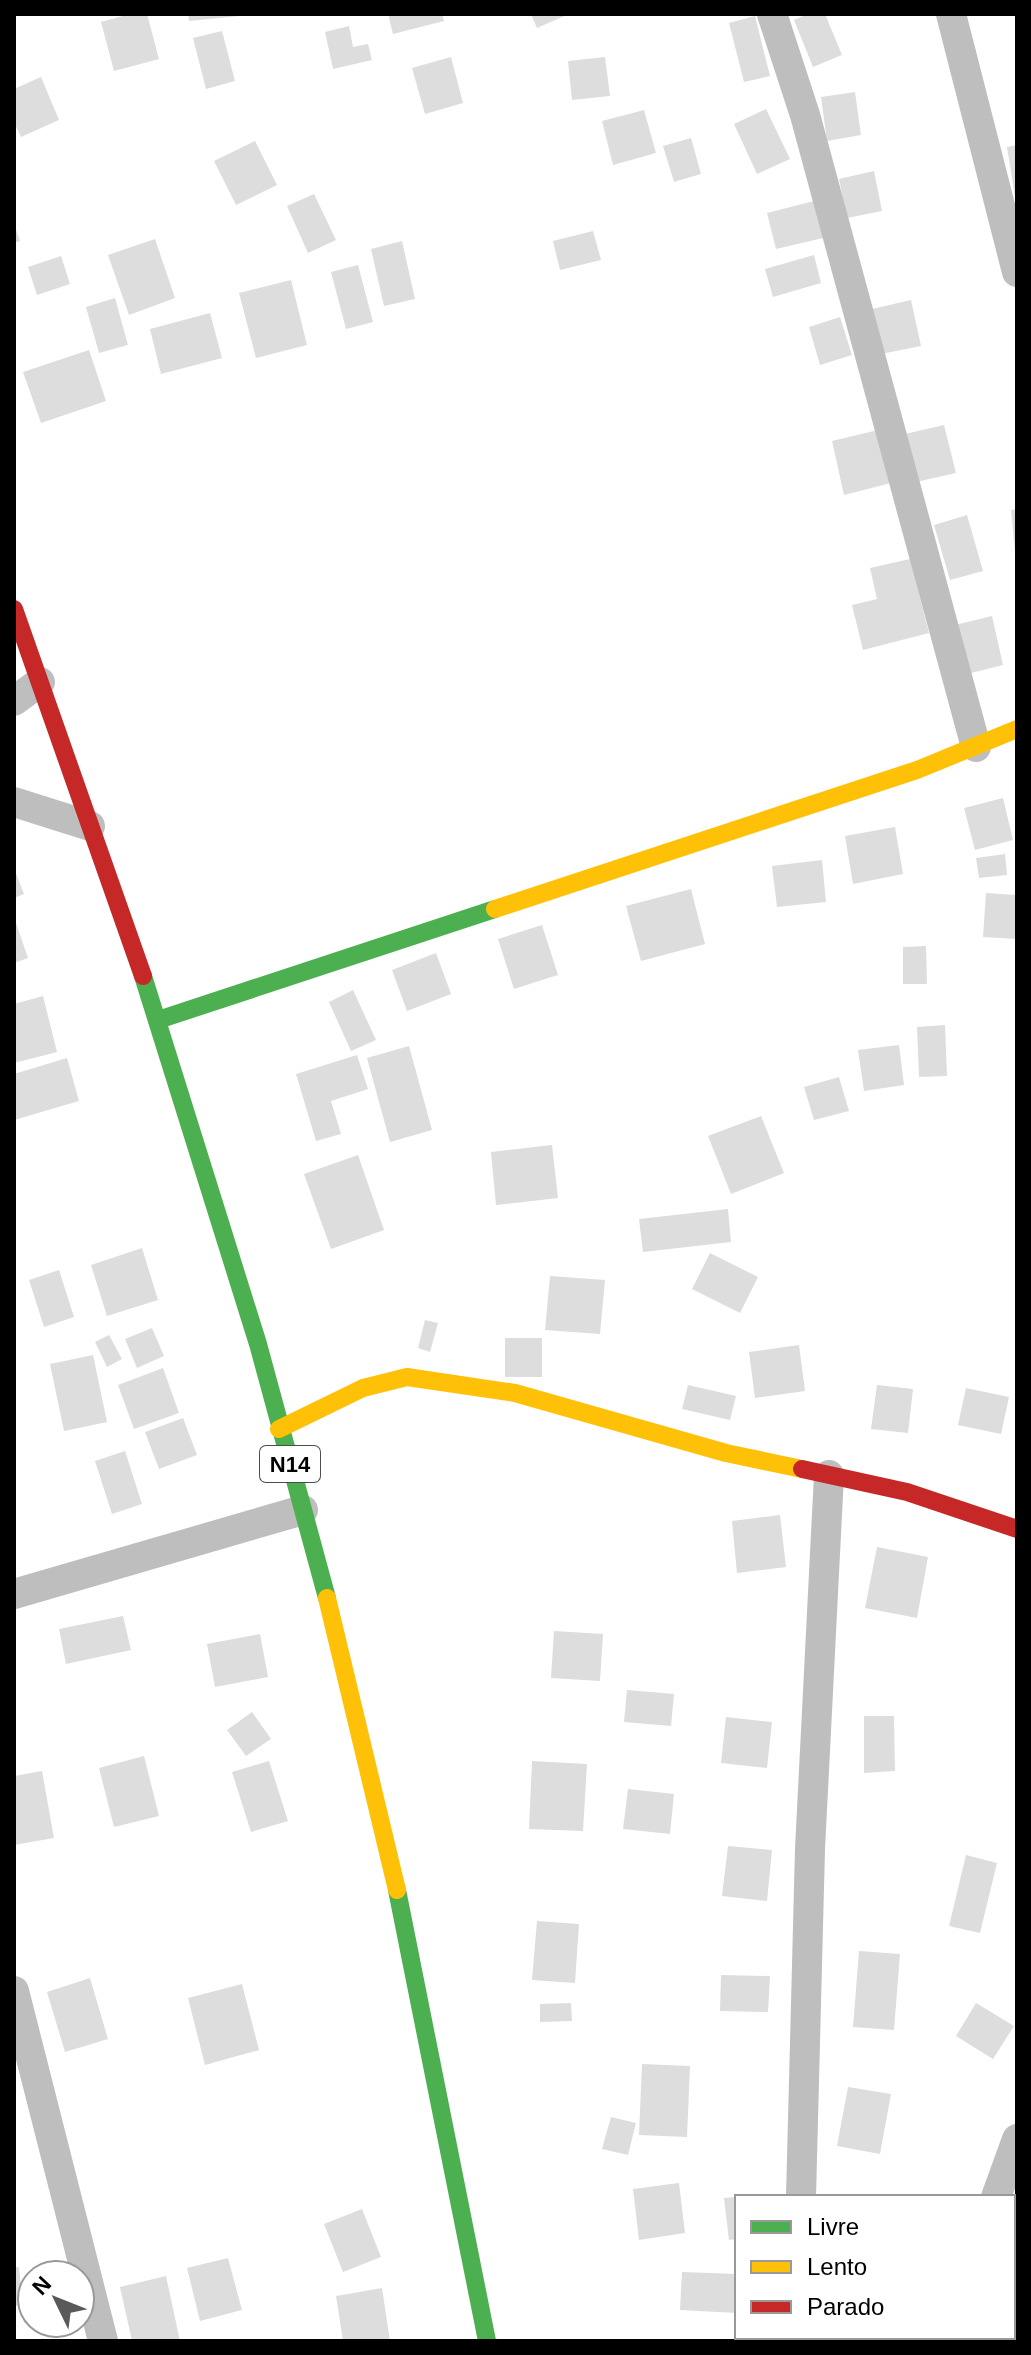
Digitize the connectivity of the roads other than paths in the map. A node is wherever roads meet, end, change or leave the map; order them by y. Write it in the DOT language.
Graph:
graph roads {
  1 [pos="772,14"];
  2 [pos="951,14"];
  3 [pos="1017,272"];
  4 [pos="14,609"];
  5 [pos="40,682"];
  6 [pos="14,701"];
  7 [pos="1017,729"];
  8 [pos="976,747"];
  9 [pos="14,802"];
  10 [pos="90,826"];
  11 [pos="158,1020"];
  12 [pos="279,1429"];
  13 [pos="829,1475"];
  14 [pos="303,1510"];
  15 [pos="1017,1529"];
  16 [pos="14,1594"];
  17 [pos="14,1991"];
  18 [pos="1017,2139"];
  19 [pos="801,2195"];
  20 [pos="997,2195"];
  21 [pos="103,2341"];
  22 [pos="487,2341"];
  1 -- 8 [label="street"];
  2 -- 3 [label="street"];
  4 -- 5 [label="main road, N14"];
  5 -- 6 [label="street"];
  5 -- 10 [label="main road, N14"];
  7 -- 8 [label="main road"];
  8 -- 11 [label="main road"];
  9 -- 10 [label="street"];
  10 -- 11 [label="main road, N14"];
  11 -- 12 [label="main road, N14"];
  12 -- 13 [label="main road"];
  12 -- 14 [label="main road, N14"];
  13 -- 15 [label="main road"];
  13 -- 19 [label="street"];
  14 -- 16 [label="street"];
  14 -- 22 [label="main road, N14"];
  17 -- 21 [label="street"];
  18 -- 20 [label="street"];
}
